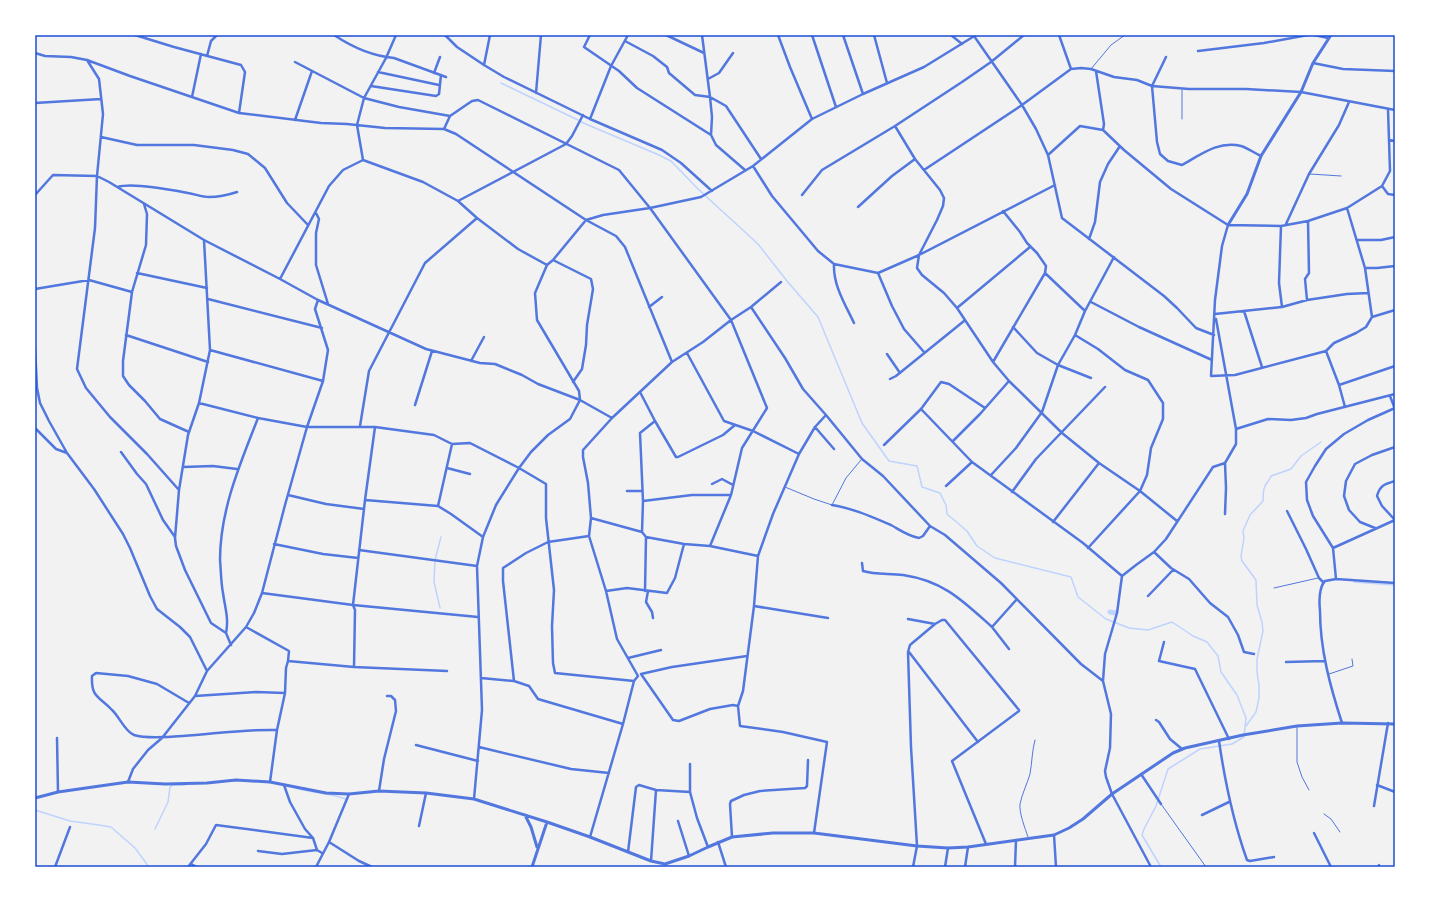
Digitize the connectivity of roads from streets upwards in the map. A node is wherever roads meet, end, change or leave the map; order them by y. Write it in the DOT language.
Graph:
graph roads {
  1 [pos="135,35"];
  2 [pos="217,35"];
  3 [pos="334,35"];
  4 [pos="396,35"];
  5 [pos="445,35"];
  6 [pos="490,35"];
  7 [pos="541,35"];
  8 [pos="590,35"];
  9 [pos="628,35"];
  10 [pos="666,35"];
  11 [pos="702,35"];
  12 [pos="778,35"];
  13 [pos="812,35"];
  14 [pos="843,35"];
  15 [pos="874,35"];
  16 [pos="951,35"];
  17 [pos="1024,35"];
  18 [pos="1059,35"];
  19 [pos="1308,35"];
  20 [pos="1314,35"];
  21 [pos="975,36"];
  22 [pos="1329,37"];
  23 [pos="625,41"];
  24 [pos="962,44"];
  25 [pos="1198,51"];
  26 [pos="35,53"];
  27 [pos="704,53"];
  28 [pos="733,53"];
  29 [pos="201,54"];
  30 [pos="207,56"];
  31 [pos="440,56"];
  32 [pos="1166,57"];
  33 [pos="386,58"];
  34 [pos="87,60"];
  35 [pos="295,62"];
  36 [pos="992,62"];
  37 [pos="1313,63"];
  38 [pos="484,65"];
  39 [pos="610,66"];
  40 [pos="1071,69"];
  41 [pos="312,71"];
  42 [pos="1395,71"];
  43 [pos="378,72"];
  44 [pos="1096,72"];
  45 [pos="434,73"];
  46 [pos="441,75"];
  47 [pos="446,77"];
  48 [pos="708,80"];
  49 [pos="887,83"];
  50 [pos="439,85"];
  51 [pos="371,86"];
  52 [pos="1152,86"];
  53 [pos="1301,92"];
  54 [pos="536,93"];
  55 [pos="863,94"];
  56 [pos="192,97"];
  57 [pos="710,97"];
  58 [pos="364,98"];
  59 [pos="101,99"];
  60 [pos="1348,102"];
  61 [pos="35,103"];
  62 [pos="1022,105"];
  63 [pos="836,107"];
  64 [pos="1388,109"];
  65 [pos="1395,110"];
  66 [pos="239,113"];
  67 [pos="583,115"];
  68 [pos="450,116"];
  69 [pos="590,119"];
  70 [pos="295,120"];
  71 [pos="812,120"];
  72 [pos="357,125"];
  73 [pos="895,126"];
  74 [pos="444,129"];
  75 [pos="1104,130"];
  76 [pos="711,135"];
  77 [pos="101,137"];
  78 [pos="1389,140"];
  79 [pos="1395,142"];
  80 [pos="566,144"];
  81 [pos="1120,146"];
  82 [pos="1048,155"];
  83 [pos="1261,156"];
  84 [pos="761,159"];
  85 [pos="915,159"];
  86 [pos="363,160"];
  87 [pos="752,166"];
  88 [pos="746,170"];
  89 [pos="924,170"];
  90 [pos="512,172"];
  91 [pos="97,176"];
  92 [pos="1056,185"];
  93 [pos="1382,186"];
  94 [pos="117,187"];
  95 [pos="712,191"];
  96 [pos="237,192"];
  97 [pos="802,194"];
  98 [pos="35,195"];
  99 [pos="1395,195"];
  100 [pos="458,201"];
  101 [pos="143,204"];
  102 [pos="858,207"];
  103 [pos="650,208"];
  104 [pos="1347,208"];
  105 [pos="1003,211"];
  106 [pos="316,213"];
  107 [pos="477,218"];
  108 [pos="586,220"];
  109 [pos="1308,221"];
  110 [pos="1286,224"];
  111 [pos="1228,225"];
  112 [pos="308,226"];
  113 [pos="1281,226"];
  114 [pos="1395,237"];
  115 [pos="1088,238"];
  116 [pos="204,240"];
  117 [pos="1357,240"];
  118 [pos="1030,247"];
  119 [pos="919,255"];
  120 [pos="1114,257"];
  121 [pos="553,260"];
  122 [pos="834,264"];
  123 [pos="547,265"];
  124 [pos="1395,266"];
  125 [pos="1365,268"];
  126 [pos="137,272"];
  127 [pos="878,274"];
  128 [pos="1045,274"];
  129 [pos="280,279"];
  130 [pos="89,280"];
  131 [pos="780,282"];
  132 [pos="207,288"];
  133 [pos="35,289"];
  134 [pos="132,292"];
  135 [pos="1368,293"];
  136 [pos="662,298"];
  137 [pos="208,299"];
  138 [pos="318,300"];
  139 [pos="1307,300"];
  140 [pos="1090,302"];
  141 [pos="329,305"];
  142 [pos="649,307"];
  143 [pos="751,307"];
  144 [pos="1282,307"];
  145 [pos="957,308"];
  146 [pos="1395,310"];
  147 [pos="1085,311"];
  148 [pos="1244,311"];
  149 [pos="1215,314"];
  150 [pos="1372,317"];
  151 [pos="730,320"];
  152 [pos="964,320"];
  153 [pos="854,323"];
  154 [pos="1013,327"];
  155 [pos="322,328"];
  156 [pos="389,333"];
  157 [pos="126,334"];
  158 [pos="1075,335"];
  159 [pos="1214,335"];
  160 [pos="484,337"];
  161 [pos="35,348"];
  162 [pos="210,350"];
  163 [pos="432,351"];
  164 [pos="1326,351"];
  165 [pos="924,352"];
  166 [pos="688,353"];
  167 [pos="887,354"];
  168 [pos="1212,360"];
  169 [pos="471,361"];
  170 [pos="208,362"];
  171 [pos="672,362"];
  172 [pos="993,362"];
  173 [pos="1058,365"];
  174 [pos="1395,366"];
  175 [pos="1262,367"];
  176 [pos="900,373"];
  177 [pos="1227,376"];
  178 [pos="1091,378"];
  179 [pos="890,379"];
  180 [pos="323,381"];
  181 [pos="1009,381"];
  182 [pos="573,382"];
  183 [pos="1339,385"];
  184 [pos="1105,387"];
  185 [pos="640,392"];
  186 [pos="1395,394"];
  187 [pos="1390,396"];
  188 [pos="580,400"];
  189 [pos="199,403"];
  190 [pos="415,405"];
  191 [pos="1345,407"];
  192 [pos="985,408"];
  193 [pos="921,409"];
  194 [pos="1395,409"];
  195 [pos="1042,412"];
  196 [pos="826,415"];
  197 [pos="258,418"];
  198 [pos="612,418"];
  199 [pos="656,421"];
  200 [pos="735,425"];
  201 [pos="360,426"];
  202 [pos="308,427"];
  203 [pos="375,427"];
  204 [pos="814,427"];
  205 [pos="35,428"];
  206 [pos="1236,429"];
  207 [pos="753,430"];
  208 [pos="189,432"];
  209 [pos="1062,433"];
  210 [pos="953,441"];
  211 [pos="452,444"];
  212 [pos="884,445"];
  213 [pos="1395,447"];
  214 [pos="834,449"];
  215 [pos="121,452"];
  216 [pos="66,453"];
  217 [pos="799,454"];
  218 [pos="972,462"];
  219 [pos="1099,463"];
  220 [pos="1225,463"];
  221 [pos="183,467"];
  222 [pos="447,468"];
  223 [pos="519,468"];
  224 [pos="237,469"];
  225 [pos="470,474"];
  226 [pos="991,475"];
  227 [pos="1395,481"];
  228 [pos="712,484"];
  229 [pos="733,485"];
  230 [pos="946,486"];
  231 [pos="179,490"];
  232 [pos="627,491"];
  233 [pos="642,491"];
  234 [pos="1140,491"];
  235 [pos="1012,492"];
  236 [pos="731,494"];
  237 [pos="288,495"];
  238 [pos="365,500"];
  239 [pos="643,501"];
  240 [pos="832,505"];
  241 [pos="438,506"];
  242 [pos="364,509"];
  243 [pos="1287,511"];
  244 [pos="1225,514"];
  245 [pos="591,518"];
  246 [pos="1395,520"];
  247 [pos="1177,521"];
  248 [pos="1053,522"];
  249 [pos="930,526"];
  250 [pos="1375,528"];
  251 [pos="642,532"];
  252 [pos="589,536"];
  253 [pos="483,537"];
  254 [pos="646,537"];
  255 [pos="175,538"];
  256 [pos="548,542"];
  257 [pos="274,544"];
  258 [pos="684,544"];
  259 [pos="710,546"];
  260 [pos="1088,548"];
  261 [pos="1333,548"];
  262 [pos="359,550"];
  263 [pos="1154,552"];
  264 [pos="758,556"];
  265 [pos="358,558"];
  266 [pos="862,563"];
  267 [pos="477,566"];
  268 [pos="1173,570"];
  269 [pos="1122,576"];
  270 [pos="1336,579"];
  271 [pos="1324,582"];
  272 [pos="1395,583"];
  273 [pos="606,591"];
  274 [pos="646,591"];
  275 [pos="262,593"];
  276 [pos="1148,596"];
  277 [pos="1017,599"];
  278 [pos="353,605"];
  279 [pos="754,606"];
  280 [pos="478,617"];
  281 [pos="653,618"];
  282 [pos="828,618"];
  283 [pos="908,619"];
  284 [pos="935,624"];
  285 [pos="246,627"];
  286 [pos="992,627"];
  287 [pos="226,633"];
  288 [pos="1164,642"];
  289 [pos="231,645"];
  290 [pos="1009,649"];
  291 [pos="661,650"];
  292 [pos="908,652"];
  293 [pos="1254,654"];
  294 [pos="746,656"];
  295 [pos="628,658"];
  296 [pos="288,661"];
  297 [pos="1325,661"];
  298 [pos="1286,662"];
  299 [pos="354,667"];
  300 [pos="207,671"];
  301 [pos="448,671"];
  302 [pos="641,674"];
  303 [pos="638,676"];
  304 [pos="481,678"];
  305 [pos="514,681"];
  306 [pos="634,681"];
  307 [pos="1102,681"];
  308 [pos="285,693"];
  309 [pos="195,696"];
  310 [pos="387,696"];
  311 [pos="189,703"];
  312 [pos="738,706"];
  313 [pos="1156,720"];
  314 [pos="1342,723"];
  315 [pos="623,724"];
  316 [pos="1388,724"];
  317 [pos="1395,724"];
  318 [pos="277,730"];
  319 [pos="57,738"];
  320 [pos="162,738"];
  321 [pos="1229,738"];
  322 [pos="978,742"];
  323 [pos="1219,742"];
  324 [pos="416,744"];
  325 [pos="479,747"];
  326 [pos="1182,749"];
  327 [pos="808,760"];
  328 [pos="478,761"];
  329 [pos="690,764"];
  330 [pos="609,773"];
  331 [pos="1141,774"];
  332 [pos="128,782"];
  333 [pos="270,782"];
  334 [pos="284,785"];
  335 [pos="1377,785"];
  336 [pos="656,790"];
  337 [pos="379,791"];
  338 [pos="58,792"];
  339 [pos="690,792"];
  340 [pos="1395,792"];
  341 [pos="426,793"];
  342 [pos="349,794"];
  343 [pos="1112,794"];
  344 [pos="35,798"];
  345 [pos="474,799"];
  346 [pos="1229,802"];
  347 [pos="1161,804"];
  348 [pos="1374,806"];
  349 [pos="525,815"];
  350 [pos="1202,816"];
  351 [pos="678,821"];
  352 [pos="547,822"];
  353 [pos="419,826"];
  354 [pos="70,827"];
  355 [pos="814,833"];
  356 [pos="1314,833"];
  357 [pos="1054,835"];
  358 [pos="590,837"];
  359 [pos="732,837"];
  360 [pos="313,838"];
  361 [pos="1016,840"];
  362 [pos="330,842"];
  363 [pos="718,842"];
  364 [pos="986,844"];
  365 [pos="917,846"];
  366 [pos="708,847"];
  367 [pos="968,847"];
  368 [pos="538,848"];
  369 [pos="948,848"];
  370 [pos="317,850"];
  371 [pos="258,851"];
  372 [pos="628,852"];
  373 [pos="322,853"];
  374 [pos="689,856"];
  375 [pos="1274,857"];
  376 [pos="651,861"];
  377 [pos="191,864"];
  378 [pos="55,867"];
  379 [pos="188,867"];
  380 [pos="197,867"];
  381 [pos="316,867"];
  382 [pos="372,867"];
  383 [pos="532,867"];
  384 [pos="726,867"];
  385 [pos="913,867"];
  386 [pos="945,867"];
  387 [pos="965,867"];
  388 [pos="1015,867"];
  389 [pos="1056,867"];
  390 [pos="1152,867"];
  391 [pos="1331,867"];
  1 -- 29 [label="street"];
  2 -- 30 [label="street"];
  3 -- 33 [label="street"];
  4 -- 33 [label="street"];
  5 -- 38 [label="street"];
  6 -- 38 [label="street"];
  7 -- 54 [label="street"];
  8 -- 39 [label="street"];
  9 -- 23 [label="street"];
  10 -- 27 [label="street"];
  11 -- 27 [label="street"];
  12 -- 71 [label="street"];
  13 -- 63 [label="street"];
  14 -- 55 [label="street"];
  15 -- 49 [label="street"];
  16 -- 24 [label="street"];
  17 -- 36 [label="street"];
  18 -- 40 [label="street"];
  19 -- 25 [label="street"];
  20 -- 22 [label="street"];
  21 -- 24 [label="street"];
  21 -- 36 [label="street"];
  22 -- 37 [label="street"];
  23 -- 39 [label="street"];
  23 -- 57 [label="street"];
  24 -- 49 [label="street"];
  26 -- 34 [label="street"];
  27 -- 48 [label="street"];
  28 -- 48 [label="street"];
  29 -- 30 [label="street"];
  29 -- 56 [label="street"];
  30 -- 66 [label="street"];
  31 -- 45 [label="street"];
  32 -- 52 [label="street"];
  33 -- 43 [label="street"];
  33 -- 45 [label="street"];
  34 -- 56 [label="street"];
  34 -- 59 [label="street"];
  35 -- 41 [label="street"];
  36 -- 62 [label="street"];
  36 -- 73 [label="street"];
  37 -- 42 [label="street"];
  37 -- 53 [label="street"];
  38 -- 54 [label="street"];
  39 -- 69 [label="street"];
  39 -- 76 [label="street"];
  40 -- 44 [label="street"];
  40 -- 62 [label="street"];
  41 -- 58 [label="street"];
  41 -- 70 [label="street"];
  43 -- 50 [label="street"];
  43 -- 51 [label="street"];
  44 -- 52 [label="street"];
  44 -- 75 [label="street"];
  45 -- 46 [label="street"];
  46 -- 47 [label="street"];
  46 -- 50 [label="street"];
  48 -- 57 [label="street"];
  49 -- 55 [label="street"];
  50 -- 51 [label="street"];
  51 -- 58 [label="street"];
  52 -- 53 [label="street"];
  52 -- 83 [label="street"];
  53 -- 60 [label="street"];
  53 -- 83 [label="street"];
  54 -- 67 [label="street"];
  55 -- 63 [label="street"];
  56 -- 66 [label="street"];
  57 -- 76 [label="street"];
  57 -- 84 [label="street"];
  58 -- 68 [label="street"];
  58 -- 72 [label="street"];
  59 -- 61 [label="street"];
  59 -- 77 [label="street"];
  60 -- 64 [label="street"];
  60 -- 110 [label="street"];
  62 -- 82 [label="street"];
  62 -- 89 [label="street"];
  63 -- 71 [label="street"];
  64 -- 65 [label="street"];
  64 -- 78 [label="street"];
  66 -- 70 [label="street"];
  67 -- 69 [label="street"];
  67 -- 80 [label="street"];
  68 -- 74 [label="street"];
  68 -- 80 [label="street"];
  69 -- 95 [label="street"];
  70 -- 72 [label="street"];
  71 -- 84 [label="street"];
  72 -- 74 [label="street"];
  72 -- 86 [label="street"];
  73 -- 85 [label="street"];
  73 -- 97 [label="street"];
  74 -- 90 [label="street"];
  75 -- 81 [label="street"];
  75 -- 82 [label="street"];
  76 -- 88 [label="street"];
  77 -- 91 [label="street"];
  77 -- 112 [label="street"];
  78 -- 79 [label="street"];
  78 -- 93 [label="street"];
  80 -- 90 [label="street"];
  80 -- 103 [label="street"];
  81 -- 111 [label="street"];
  81 -- 115 [label="street"];
  82 -- 92 [label="street"];
  83 -- 111 [label="street"];
  84 -- 87 [label="street"];
  85 -- 89 [label="street"];
  85 -- 102 [label="street"];
  86 -- 100 [label="street"];
  86 -- 106 [label="street"];
  87 -- 88 [label="street"];
  87 -- 122 [label="street"];
  88 -- 95 [label="street"];
  89 -- 119 [label="street"];
  90 -- 100 [label="street"];
  90 -- 108 [label="street"];
  91 -- 94 [label="street"];
  91 -- 98 [label="street"];
  91 -- 130 [label="street"];
  92 -- 105 [label="street"];
  92 -- 115 [label="street"];
  93 -- 99 [label="street"];
  93 -- 104 [label="street"];
  94 -- 96 [label="street"];
  94 -- 101 [label="street"];
  95 -- 103 [label="street"];
  100 -- 107 [label="street"];
  101 -- 116 [label="street"];
  101 -- 126 [label="street"];
  103 -- 108 [label="street"];
  103 -- 151 [label="street"];
  104 -- 109 [label="street"];
  104 -- 117 [label="street"];
  105 -- 118 [label="street"];
  105 -- 119 [label="street"];
  106 -- 112 [label="street"];
  106 -- 141 [label="street"];
  107 -- 123 [label="street"];
  107 -- 156 [label="street"];
  108 -- 121 [label="street"];
  108 -- 142 [label="street"];
  109 -- 110 [label="street"];
  109 -- 139 [label="street"];
  110 -- 113 [label="street"];
  111 -- 113 [label="street"];
  111 -- 149 [label="street"];
  112 -- 129 [label="street"];
  113 -- 144 [label="street"];
  114 -- 117 [label="street"];
  115 -- 120 [label="street"];
  116 -- 129 [label="street"];
  116 -- 132 [label="street"];
  117 -- 125 [label="street"];
  118 -- 128 [label="street"];
  118 -- 145 [label="street"];
  119 -- 127 [label="street"];
  119 -- 145 [label="street"];
  120 -- 140 [label="street"];
  120 -- 159 [label="street"];
  121 -- 123 [label="street"];
  121 -- 182 [label="street"];
  122 -- 127 [label="street"];
  122 -- 153 [label="street"];
  123 -- 182 [label="street"];
  124 -- 125 [label="street"];
  125 -- 135 [label="street"];
  126 -- 132 [label="street"];
  126 -- 134 [label="street"];
  127 -- 165 [label="street"];
  128 -- 147 [label="street"];
  128 -- 154 [label="street"];
  129 -- 138 [label="street"];
  130 -- 133 [label="street"];
  130 -- 134 [label="street"];
  130 -- 231 [label="street"];
  131 -- 143 [label="street"];
  132 -- 137 [label="street"];
  134 -- 157 [label="street"];
  135 -- 139 [label="street"];
  135 -- 150 [label="street"];
  136 -- 142 [label="street"];
  137 -- 155 [label="street"];
  137 -- 162 [label="street"];
  138 -- 141 [label="street"];
  138 -- 155 [label="street"];
  139 -- 144 [label="street"];
  140 -- 147 [label="street"];
  140 -- 168 [label="street"];
  141 -- 156 [label="street"];
  142 -- 171 [label="street"];
  143 -- 151 [label="street"];
  143 -- 196 [label="street"];
  144 -- 148 [label="street"];
  145 -- 152 [label="street"];
  146 -- 150 [label="street"];
  147 -- 158 [label="street"];
  148 -- 149 [label="street"];
  148 -- 175 [label="street"];
  149 -- 159 [label="street"];
  149 -- 177 [label="street"];
  150 -- 164 [label="street"];
  151 -- 166 [label="street"];
  151 -- 207 [label="street"];
  152 -- 165 [label="street"];
  152 -- 172 [label="street"];
  154 -- 172 [label="street"];
  154 -- 173 [label="street"];
  155 -- 180 [label="street"];
  156 -- 163 [label="street"];
  156 -- 201 [label="street"];
  157 -- 170 [label="street"];
  157 -- 208 [label="street"];
  158 -- 173 [label="street"];
  158 -- 234 [label="street"];
  159 -- 168 [label="street"];
  160 -- 169 [label="street"];
  161 -- 216 [label="street"];
  162 -- 170 [label="street"];
  162 -- 180 [label="street"];
  163 -- 169 [label="street"];
  163 -- 190 [label="street"];
  164 -- 175 [label="street"];
  164 -- 183 [label="street"];
  165 -- 176 [label="street"];
  166 -- 171 [label="street"];
  166 -- 200 [label="street"];
  167 -- 176 [label="street"];
  168 -- 177 [label="street"];
  169 -- 188 [label="street"];
  170 -- 189 [label="street"];
  171 -- 185 [label="street"];
  172 -- 181 [label="street"];
  173 -- 178 [label="street"];
  173 -- 195 [label="street"];
  174 -- 183 [label="street"];
  175 -- 177 [label="street"];
  176 -- 179 [label="street"];
  177 -- 206 [label="street"];
  180 -- 202 [label="street"];
  181 -- 192 [label="street"];
  181 -- 195 [label="street"];
  182 -- 188 [label="street"];
  183 -- 191 [label="street"];
  184 -- 209 [label="street"];
  185 -- 198 [label="street"];
  185 -- 199 [label="street"];
  186 -- 187 [label="street"];
  187 -- 191 [label="street"];
  187 -- 194 [label="street"];
  188 -- 198 [label="street"];
  188 -- 223 [label="street"];
  189 -- 197 [label="street"];
  189 -- 208 [label="street"];
  191 -- 206 [label="street"];
  192 -- 193 [label="street"];
  192 -- 210 [label="street"];
  193 -- 210 [label="street"];
  193 -- 212 [label="street"];
  194 -- 261 [label="street"];
  195 -- 209 [label="street"];
  195 -- 226 [label="street"];
  196 -- 204 [label="street"];
  196 -- 249 [label="street"];
  197 -- 202 [label="street"];
  197 -- 224 [label="street"];
  198 -- 245 [label="street"];
  199 -- 200 [label="street"];
  199 -- 233 [label="street"];
  200 -- 207 [label="street"];
  201 -- 202 [label="street"];
  201 -- 203 [label="street"];
  202 -- 237 [label="street"];
  203 -- 211 [label="street"];
  203 -- 238 [label="street"];
  204 -- 214 [label="street"];
  204 -- 217 [label="street"];
  205 -- 216 [label="street"];
  206 -- 220 [label="street"];
  207 -- 217 [label="street"];
  207 -- 229 [label="street"];
  208 -- 221 [label="street"];
  209 -- 219 [label="street"];
  209 -- 235 [label="street"];
  210 -- 218 [label="street"];
  211 -- 222 [label="street"];
  211 -- 223 [label="street"];
  213 -- 250 [label="street"];
  215 -- 255 [label="street"];
  216 -- 300 [label="street"];
  217 -- 264 [label="street"];
  218 -- 226 [label="street"];
  218 -- 230 [label="street"];
  219 -- 234 [label="street"];
  219 -- 248 [label="street"];
  220 -- 244 [label="street"];
  220 -- 247 [label="street"];
  221 -- 224 [label="street"];
  221 -- 231 [label="street"];
  222 -- 225 [label="street"];
  222 -- 241 [label="street"];
  223 -- 253 [label="street"];
  223 -- 256 [label="street"];
  224 -- 287 [label="street"];
  226 -- 235 [label="street"];
  227 -- 246 [label="street"];
  228 -- 229 [label="street"];
  229 -- 236 [label="street"];
  231 -- 255 [label="street"];
  232 -- 233 [label="street"];
  233 -- 239 [label="street"];
  234 -- 247 [label="street"];
  234 -- 260 [label="street"];
  235 -- 248 [label="street"];
  236 -- 239 [label="street"];
  236 -- 259 [label="street"];
  237 -- 242 [label="street"];
  237 -- 257 [label="street"];
  238 -- 241 [label="street"];
  238 -- 242 [label="street"];
  239 -- 251 [label="street"];
  240 -- 249 [label="street"];
  241 -- 253 [label="street"];
  242 -- 262 [label="street"];
  243 -- 271 [label="street"];
  245 -- 251 [label="street"];
  245 -- 252 [label="street"];
  246 -- 250 [label="street"];
  247 -- 263 [label="street"];
  248 -- 260 [label="street"];
  249 -- 277 [label="street"];
  250 -- 261 [label="street"];
  251 -- 254 [label="street"];
  252 -- 256 [label="street"];
  252 -- 273 [label="street"];
  253 -- 267 [label="street"];
  254 -- 258 [label="street"];
  254 -- 274 [label="street"];
  255 -- 287 [label="street"];
  256 -- 305 [label="street"];
  256 -- 306 [label="street"];
  257 -- 265 [label="street"];
  257 -- 275 [label="street"];
  258 -- 259 [label="street"];
  258 -- 274 [label="street"];
  259 -- 264 [label="street"];
  260 -- 269 [label="street"];
  261 -- 270 [label="street"];
  262 -- 265 [label="street"];
  262 -- 267 [label="street"];
  263 -- 268 [label="street"];
  263 -- 269 [label="street"];
  264 -- 279 [label="street"];
  265 -- 278 [label="street"];
  266 -- 286 [label="street"];
  267 -- 280 [label="street"];
  268 -- 276 [label="street"];
  268 -- 293 [label="street"];
  269 -- 307 [label="street"];
  270 -- 271 [label="street"];
  270 -- 272 [label="street"];
  271 -- 297 [label="street"];
  273 -- 274 [label="street"];
  273 -- 295 [label="street"];
  274 -- 281 [label="street"];
  275 -- 278 [label="street"];
  275 -- 285 [label="street"];
  277 -- 286 [label="street"];
  277 -- 307 [label="street"];
  278 -- 280 [label="street"];
  278 -- 299 [label="street"];
  279 -- 282 [label="street"];
  279 -- 294 [label="street"];
  280 -- 304 [label="street"];
  283 -- 284 [label="street"];
  284 -- 292 [label="street"];
  284 -- 322 [label="street"];
  285 -- 289 [label="street"];
  285 -- 296 [label="street"];
  286 -- 290 [label="street"];
  287 -- 289 [label="street"];
  288 -- 321 [label="street"];
  289 -- 300 [label="street"];
  291 -- 295 [label="street"];
  292 -- 322 [label="street"];
  292 -- 365 [label="street"];
  294 -- 302 [label="street"];
  294 -- 312 [label="street"];
  295 -- 303 [label="street"];
  296 -- 299 [label="street"];
  296 -- 308 [label="street"];
  297 -- 298 [label="street"];
  297 -- 314 [label="street"];
  299 -- 301 [label="street"];
  300 -- 309 [label="street"];
  302 -- 303 [label="street"];
  302 -- 312 [label="street"];
  303 -- 306 [label="street"];
  304 -- 305 [label="street"];
  304 -- 325 [label="street"];
  305 -- 315 [label="street"];
  306 -- 315 [label="street"];
  307 -- 343 [label="street"];
  308 -- 309 [label="street"];
  308 -- 318 [label="street"];
  309 -- 311 [label="street"];
  310 -- 337 [label="street"];
  311 -- 320 [label="street"];
  311 -- 320 [label="street"];
  312 -- 355 [label="street"];
  313 -- 326 [label="street"];
  314 -- 316 [label="street"];
  314 -- 321 [label="street"];
  315 -- 330 [label="street"];
  316 -- 317 [label="street"];
  316 -- 335 [label="street"];
  318 -- 320 [label="street"];
  318 -- 333 [label="street"];
  319 -- 338 [label="street"];
  320 -- 332 [label="street"];
  321 -- 323 [label="street"];
  322 -- 364 [label="street"];
  323 -- 326 [label="street"];
  323 -- 346 [label="street"];
  324 -- 328 [label="street"];
  325 -- 328 [label="street"];
  325 -- 330 [label="street"];
  326 -- 331 [label="street"];
  327 -- 359 [label="street"];
  328 -- 345 [label="street"];
  329 -- 339 [label="street"];
  330 -- 358 [label="street"];
  331 -- 343 [label="street"];
  331 -- 347 [label="street"];
  332 -- 333 [label="street"];
  332 -- 338 [label="street"];
  333 -- 334 [label="street"];
  334 -- 342 [label="street"];
  334 -- 360 [label="street"];
  335 -- 340 [label="street"];
  335 -- 348 [label="street"];
  336 -- 339 [label="street"];
  336 -- 372 [label="street"];
  336 -- 376 [label="street"];
  337 -- 341 [label="street"];
  337 -- 342 [label="street"];
  338 -- 344 [label="street"];
  339 -- 366 [label="street"];
  341 -- 345 [label="street"];
  341 -- 353 [label="street"];
  342 -- 362 [label="street"];
  343 -- 357 [label="street"];
  343 -- 390 [label="street"];
  345 -- 349 [label="street"];
  346 -- 350 [label="street"];
  346 -- 375 [label="street"];
  349 -- 352 [label="street"];
  349 -- 368 [label="street"];
  351 -- 374 [label="street"];
  352 -- 358 [label="street"];
  352 -- 368 [label="street"];
  354 -- 378 [label="street"];
  355 -- 359 [label="street"];
  355 -- 365 [label="street"];
  356 -- 391 [label="street"];
  357 -- 361 [label="street"];
  357 -- 389 [label="street"];
  358 -- 372 [label="street"];
  359 -- 363 [label="street"];
  360 -- 370 [label="street"];
  360 -- 377 [label="street"];
  361 -- 364 [label="street"];
  361 -- 388 [label="street"];
  362 -- 373 [label="street"];
  362 -- 382 [label="street"];
  363 -- 366 [label="street"];
  363 -- 384 [label="street"];
  364 -- 367 [label="street"];
  365 -- 369 [label="street"];
  365 -- 385 [label="street"];
  366 -- 374 [label="street"];
  367 -- 369 [label="street"];
  367 -- 387 [label="street"];
  368 -- 383 [label="street"];
  369 -- 386 [label="street"];
  370 -- 371 [label="street"];
  370 -- 373 [label="street"];
  372 -- 376 [label="street"];
  373 -- 381 [label="street"];
  374 -- 376 [label="street"];
  377 -- 379 [label="street"];
  377 -- 380 [label="street"];
}
